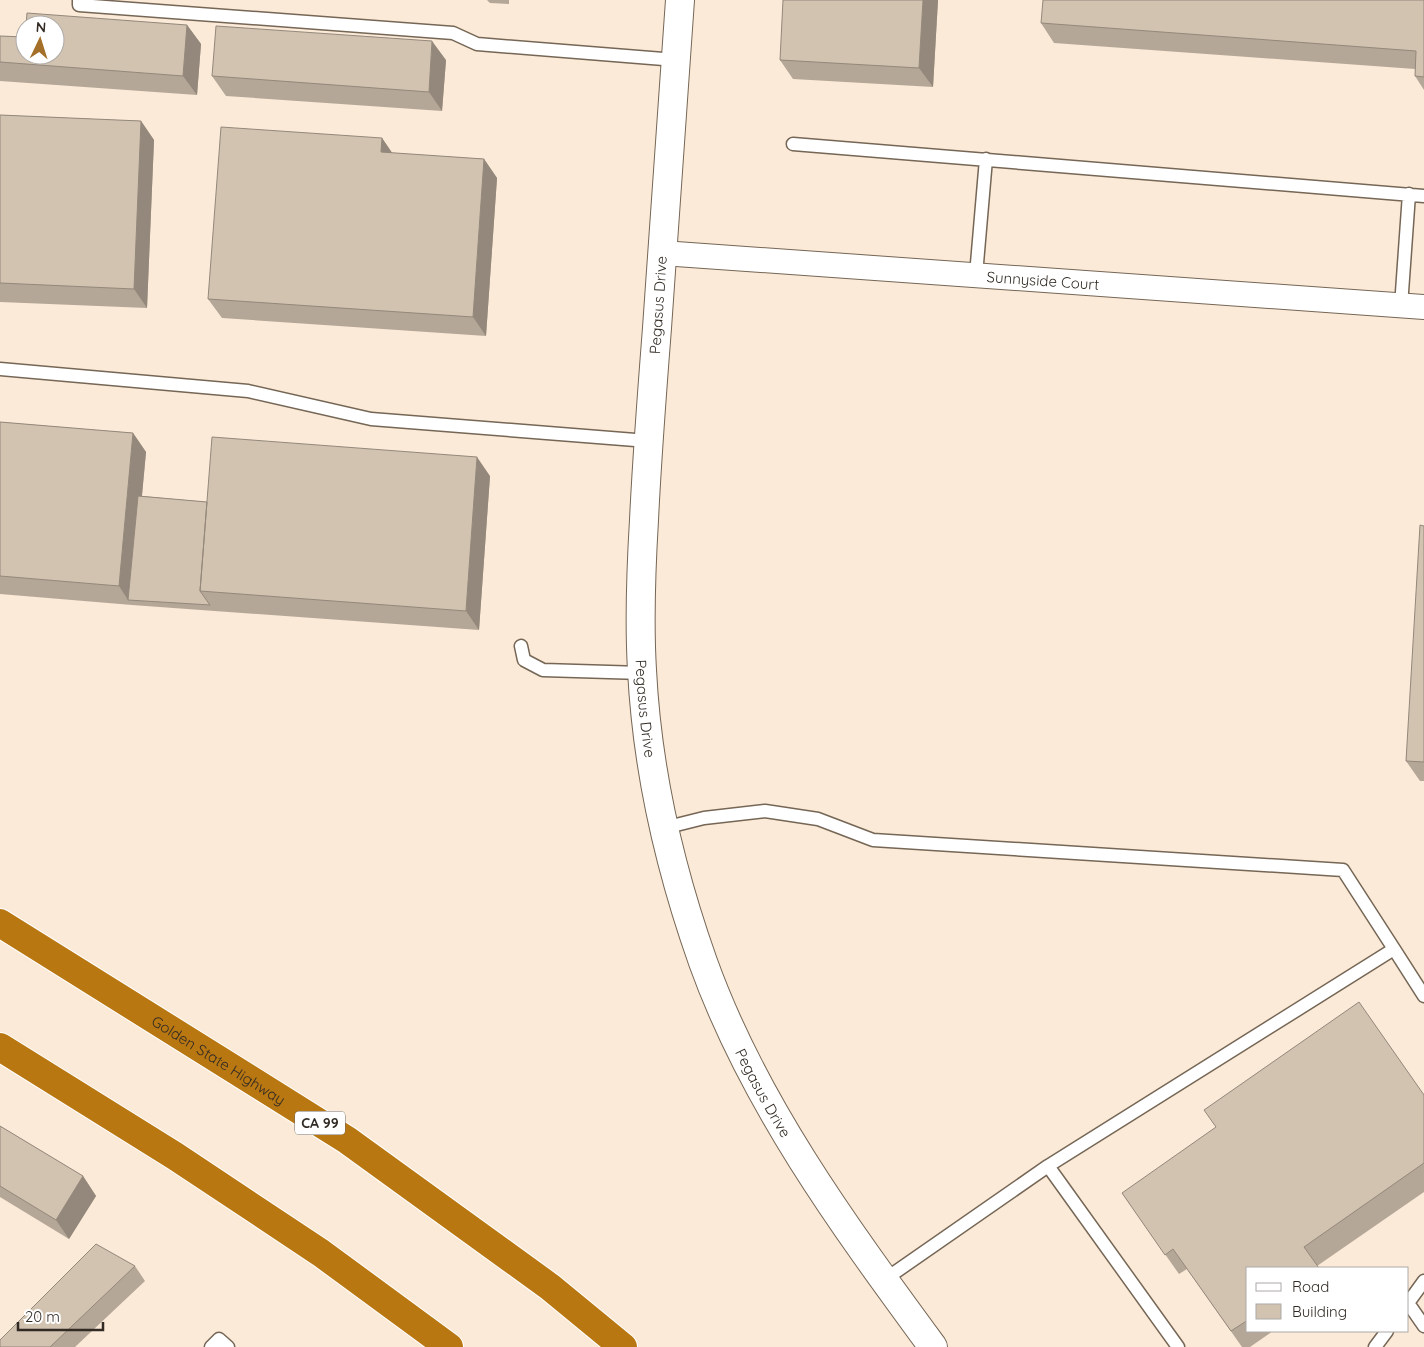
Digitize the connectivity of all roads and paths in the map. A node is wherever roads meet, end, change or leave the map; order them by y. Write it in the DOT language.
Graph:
graph roads {
  1 [pos="79,0"];
  2 [pos="680,0"];
  3 [pos="676,60"];
  4 [pos="793,144"];
  5 [pos="986,159"];
  6 [pos="1409,194"];
  7 [pos="1424,196"];
  8 [pos="662,254"];
  9 [pos="976,275"];
  10 [pos="1412,306"];
  11 [pos="0,369"];
  12 [pos="648,441"];
  13 [pos="521,646"];
  14 [pos="642,673"];
  15 [pos="664,828"];
  16 [pos="0,923"];
  17 [pos="1394,949"];
  18 [pos="1424,996"];
  19 [pos="0,1047"];
  20 [pos="1048,1166"];
  21 [pos="884,1280"];
  22 [pos="1424,1281"];
  23 [pos="550,1287"];
  24 [pos="1409,1302"];
  25 [pos="1409,1304"];
  26 [pos="1424,1326"];
  27 [pos="1386,1332"];
  28 [pos="211,1347"];
  29 [pos="228,1347"];
  30 [pos="449,1347"];
  31 [pos="623,1347"];
  32 [pos="645,1347"];
  33 [pos="933,1347"];
  34 [pos="1178,1347"];
  35 [pos="1375,1347"];
  1 -- 3 [label="lane"];
  2 -- 3 [label="street, Pegasus Drive"];
  3 -- 8 [label="street, Pegasus Drive"];
  4 -- 5 [label="lane"];
  5 -- 6 [label="lane"];
  5 -- 9 [label="lane"];
  6 -- 7 [label="lane"];
  6 -- 10 [label="lane"];
  8 -- 9 [label="street, Sunnyside Court"];
  8 -- 12 [label="street, Pegasus Drive"];
  9 -- 10 [label="street, Sunnyside Court"];
  11 -- 12 [label="lane"];
  12 -- 14 [label="street, Pegasus Drive"];
  13 -- 14 [label="lane"];
  14 -- 15 [label="street, Pegasus Drive"];
  15 -- 17 [label="lane"];
  15 -- 21 [label="street, Pegasus Drive"];
  16 -- 23 [label="highway, Golden State Highway / CA 99"];
  17 -- 18 [label="lane"];
  17 -- 20 [label="lane"];
  19 -- 30 [label="highway"];
  20 -- 21 [label="lane"];
  20 -- 34 [label="lane"];
  21 -- 33 [label="street, Pegasus Drive"];
  22 -- 24 [label="lane"];
  23 -- 31 [label="highway, Golden State Highway / CA 99"];
  23 -- 32 [label="highway"];
  25 -- 26 [label="lane"];
  27 -- 35 [label="lane"];
  28 -- 29 [label="lane"];
}
